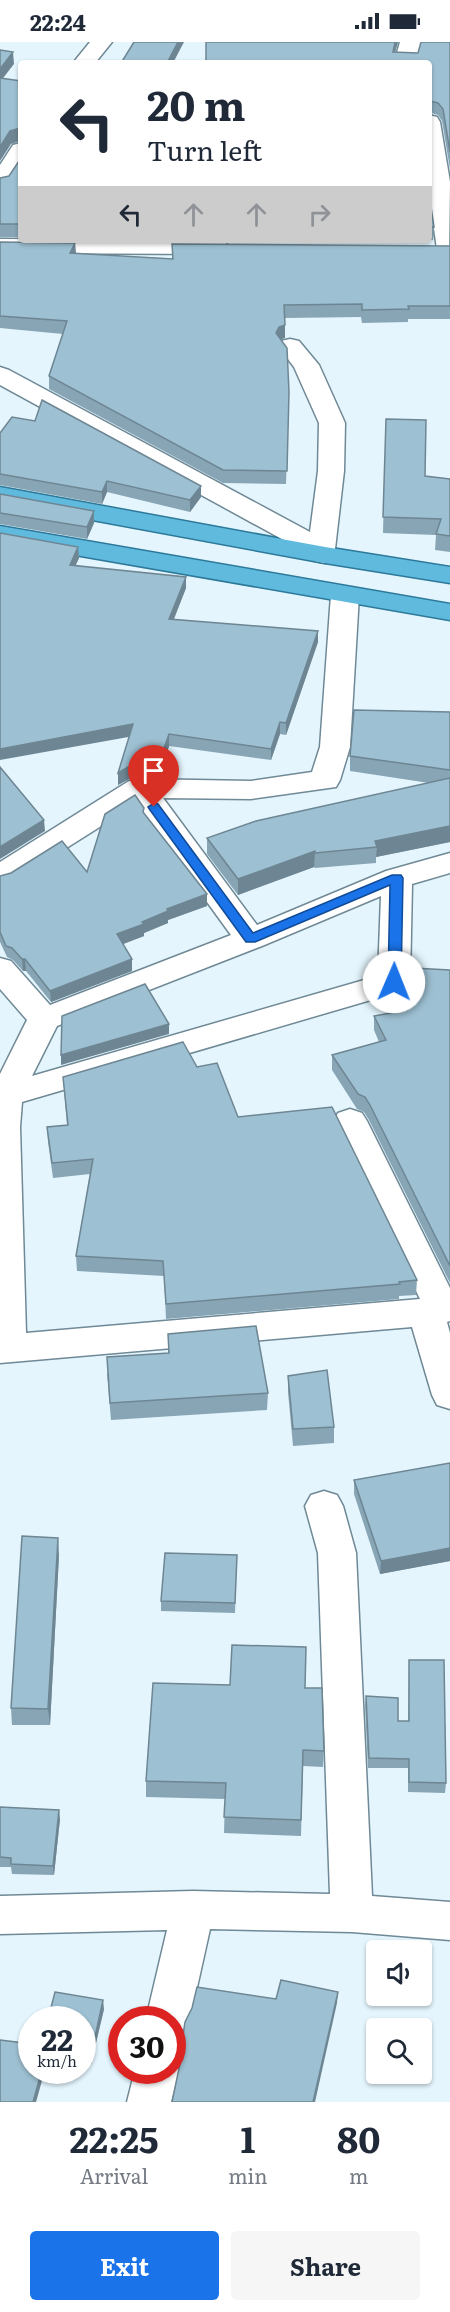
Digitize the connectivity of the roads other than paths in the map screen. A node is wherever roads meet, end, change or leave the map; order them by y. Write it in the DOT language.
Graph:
graph roads {
  1 [pos="101,42"];
  2 [pos="411,42"];
  3 [pos="86,60"];
  4 [pos="406,60"];
  5 [pos="432,114"];
  6 [pos="450,114"];
  7 [pos="18,155"];
  8 [pos="432,156"];
  9 [pos="0,182"];
  10 [pos="435,191"];
  11 [pos="153,243"];
  12 [pos="0,246"];
  13 [pos="236,247"];
  14 [pos="425,248"];
  15 [pos="450,249"];
  16 [pos="290,346"];
  17 [pos="0,375"];
  18 [pos="0,495"];
  19 [pos="0,534"];
  20 [pos="323,552"];
  21 [pos="450,575"];
  22 [pos="345,595"];
  23 [pos="450,612"];
  24 [pos="140,788"];
  25 [pos="450,863"];
  26 [pos="0,876"];
  27 [pos="397,878"];
  28 [pos="251,939"];
  29 [pos="0,969"];
  30 [pos="44,1019"];
  31 [pos="6,1095"];
  32 [pos="350,1121"];
  33 [pos="440,1309"];
  34 [pos="4,1349"];
  35 [pos="450,1395"];
  36 [pos="324,1506"];
  37 [pos="193,1910"];
  38 [pos="352,1913"];
  39 [pos="0,1915"];
  40 [pos="450,1921"];
  41 [pos="171,2006"];
  42 [pos="153,2084"];
  43 [pos="149,2102"];
  1 -- 3 [label="street"];
  2 -- 4 [label="street"];
  5 -- 6 [label="street"];
  7 -- 9 [label="street"];
  8 -- 10 [label="street"];
  10 -- 15 [label="street"];
  11 -- 12 [label="street"];
  11 -- 13 [label="street"];
  14 -- 15 [label="street"];
  16 -- 20 [label="street"];
  17 -- 20 [label="street"];
  18 -- 20 [label="highway"];
  19 -- 22 [label="highway"];
  20 -- 21 [label="highway"];
  22 -- 23 [label="highway"];
  22 -- 24 [label="street"];
  24 -- 26 [label="street"];
  24 -- 28 [label="street"];
  25 -- 27 [label="street"];
  27 -- 28 [label="street"];
  27 -- 31 [label="street"];
  28 -- 30 [label="street"];
  29 -- 30 [label="street"];
  30 -- 31 [label="street"];
  31 -- 34 [label="street"];
  32 -- 33 [label="street"];
  33 -- 34 [label="street"];
  33 -- 35 [label="street"];
  36 -- 38 [label="street"];
  37 -- 38 [label="street"];
  37 -- 39 [label="street"];
  37 -- 41 [label="street"];
  38 -- 40 [label="street"];
  42 -- 43 [label="street"];
}
